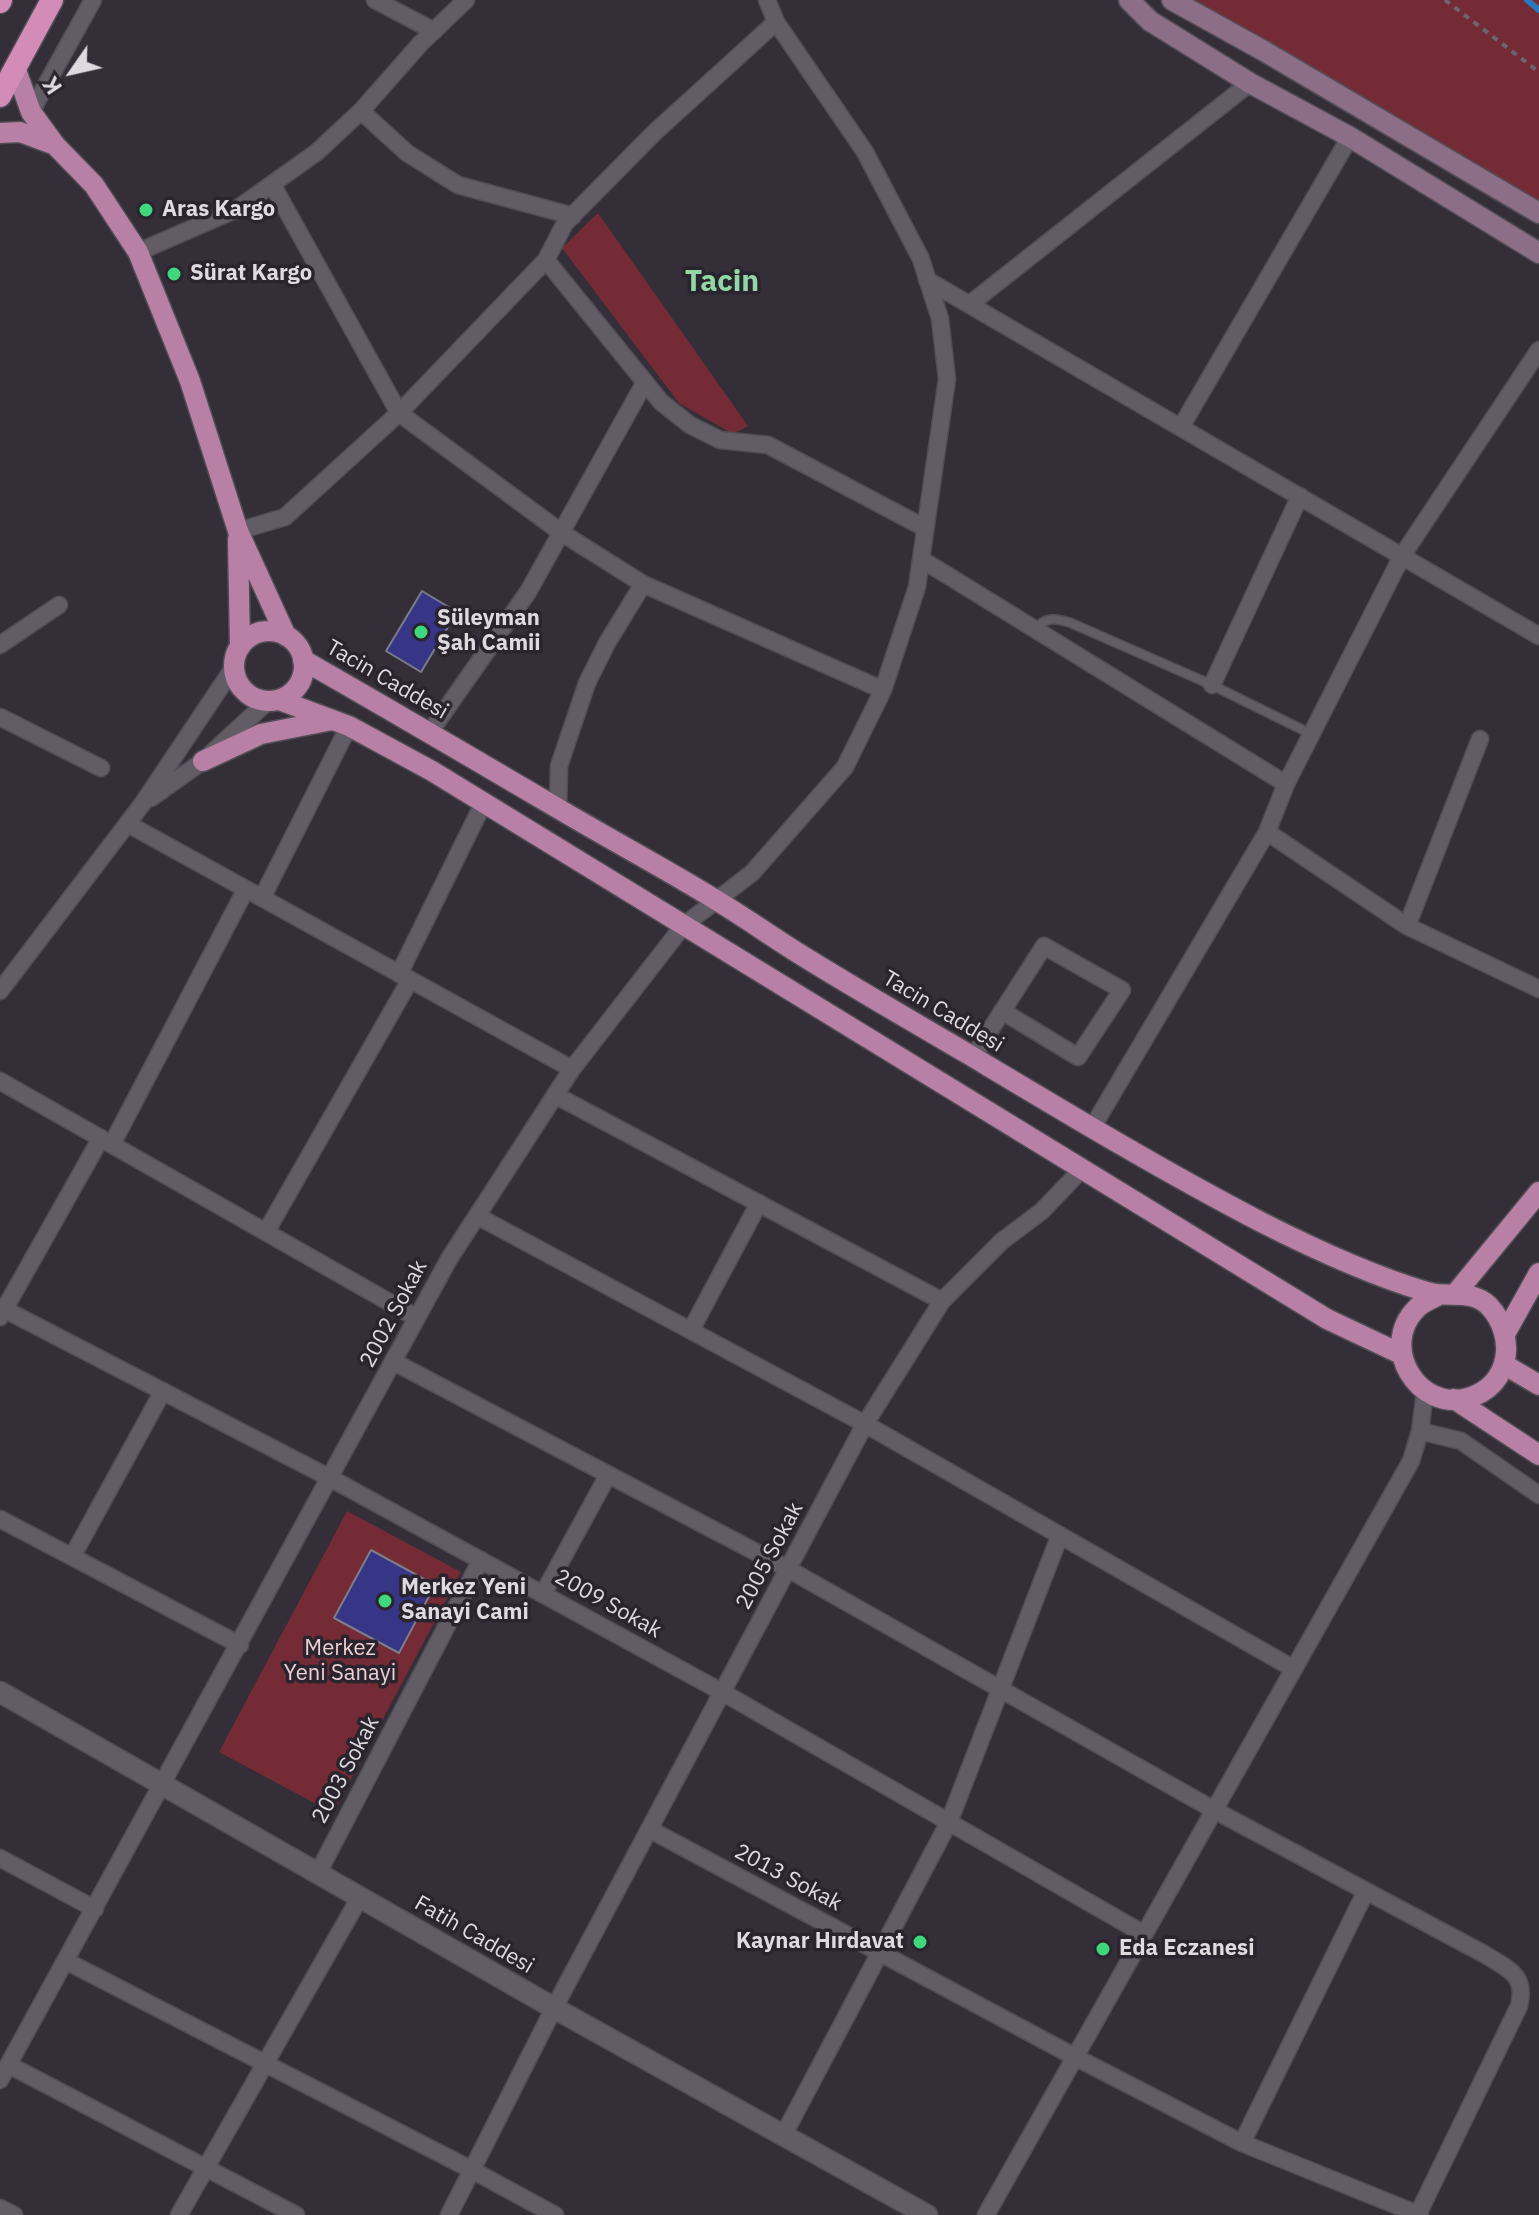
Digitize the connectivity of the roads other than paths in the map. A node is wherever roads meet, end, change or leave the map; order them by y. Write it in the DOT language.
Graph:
graph roads {
  1 [pos="52,0"];
  2 [pos="93,0"];
  3 [pos="375,0"];
  4 [pos="466,0"];
  5 [pos="767,0"];
  6 [pos="1129,0"];
  7 [pos="1172,0"];
  8 [pos="776,22"];
  9 [pos="434,31"];
  10 [pos="15,67"];
  11 [pos="1250,83"];
  12 [pos="0,96"];
  13 [pos="361,111"];
  14 [pos="31,112"];
  15 [pos="0,133"];
  16 [pos="1350,137"];
  17 [pos="55,145"];
  18 [pos="272,184"];
  19 [pos="1539,213"];
  20 [pos="573,216"];
  21 [pos="138,252"];
  22 [pos="1539,253"];
  23 [pos="546,260"];
  24 [pos="927,280"];
  25 [pos="970,304"];
  26 [pos="1539,350"];
  27 [pos="645,382"];
  28 [pos="399,413"];
  29 [pos="1181,427"];
  30 [pos="1300,496"];
  31 [pos="925,528"];
  32 [pos="238,531"];
  33 [pos="562,533"];
  34 [pos="1402,556"];
  35 [pos="921,559"];
  36 [pos="643,584"];
  37 [pos="59,605"];
  38 [pos="1036,630"];
  39 [pos="286,636"];
  40 [pos="1539,636"];
  41 [pos="0,645"];
  42 [pos="237,657"];
  43 [pos="303,660"];
  44 [pos="1212,685"];
  45 [pos="883,690"];
  46 [pos="274,700"];
  47 [pos="0,717"];
  48 [pos="342,723"];
  49 [pos="430,732"];
  50 [pos="1312,734"];
  51 [pos="1480,739"];
  52 [pos="203,761"];
  53 [pos="101,768"];
  54 [pos="1286,784"];
  55 [pos="484,802"];
  56 [pos="143,803"];
  57 [pos="558,809"];
  58 [pos="128,824"];
  59 [pos="1267,832"];
  60 [pos="246,889"];
  61 [pos="262,898"];
  62 [pos="715,899"];
  63 [pos="683,926"];
  64 [pos="1407,926"];
  65 [pos="404,977"];
  66 [pos="1539,989"];
  67 [pos="0,991"];
  68 [pos="1002,1011"];
  69 [pos="973,1057"];
  70 [pos="572,1069"];
  71 [pos="0,1081"];
  72 [pos="555,1095"];
  73 [pos="1092,1128"];
  74 [pos="106,1141"];
  75 [pos="1083,1168"];
  76 [pos="1539,1192"];
  77 [pos="759,1203"];
  78 [pos="477,1216"];
  79 [pos="266,1232"];
  80 [pos="1539,1273"];
  81 [pos="1447,1294"];
  82 [pos="942,1301"];
  83 [pos="1,1311"];
  84 [pos="417,1318"];
  85 [pos="691,1330"];
  86 [pos="1506,1332"];
  87 [pos="1401,1354"];
  88 [pos="394,1362"];
  89 [pos="1505,1365"];
  90 [pos="1539,1385"];
  91 [pos="163,1391"];
  92 [pos="1425,1392"];
  93 [pos="1454,1399"];
  94 [pos="865,1424"];
  95 [pos="1420,1431"];
  96 [pos="1539,1455"];
  97 [pos="608,1475"];
  98 [pos="330,1478"];
  99 [pos="1539,1495"];
  100 [pos="0,1519"];
  101 [pos="1060,1535"];
  102 [pos="72,1557"];
  103 [pos="481,1560"];
  104 [pos="788,1569"];
  105 [pos="543,1594"];
  106 [pos="240,1645"];
  107 [pos="1294,1669"];
  108 [pos="1000,1689"];
  109 [pos="0,1692"];
  110 [pos="722,1692"];
  111 [pos="164,1785"];
  112 [pos="1214,1810"];
  113 [pos="949,1822"];
  114 [pos="649,1829"];
  115 [pos="0,1858"];
  116 [pos="318,1873"];
  117 [pos="1366,1891"];
  118 [pos="360,1897"];
  119 [pos="95,1909"];
  120 [pos="1144,1934"];
  121 [pos="881,1952"];
  122 [pos="66,1961"];
  123 [pos="554,2008"];
  124 [pos="1075,2057"];
  125 [pos="266,2064"];
  126 [pos="9,2065"];
  127 [pos="0,2080"];
  128 [pos="783,2136"];
  129 [pos="1242,2143"];
  130 [pos="207,2168"];
  131 [pos="472,2170"];
  132 [pos="0,2208"];
  133 [pos="1419,2214"];
  134 [pos="14,2215"];
  135 [pos="179,2215"];
  136 [pos="296,2215"];
  137 [pos="449,2215"];
  138 [pos="555,2215"];
  139 [pos="927,2215"];
  140 [pos="986,2215"];
  1 -- 10 [label="highway"];
  2 -- 14 [label="street"];
  3 -- 9 [label="street"];
  4 -- 9 [label="street"];
  5 -- 8 [label="street, 2002 Sokak"];
  6 -- 11 [label="main road"];
  7 -- 19 [label="main road"];
  8 -- 20 [label="street"];
  8 -- 24 [label="street, 2002 Sokak"];
  9 -- 13 [label="street"];
  10 -- 12 [label="highway"];
  10 -- 14 [label="main road"];
  11 -- 16 [label="main road"];
  11 -- 25 [label="street"];
  13 -- 18 [label="street"];
  13 -- 20 [label="street"];
  14 -- 17 [label="main road"];
  15 -- 17 [label="main road"];
  16 -- 22 [label="main road"];
  16 -- 29 [label="street"];
  17 -- 21 [label="main road"];
  18 -- 21 [label="street"];
  18 -- 28 [label="street"];
  20 -- 23 [label="street"];
  21 -- 32 [label="main road"];
  23 -- 27 [label="street"];
  23 -- 28 [label="street"];
  24 -- 25 [label="street"];
  24 -- 31 [label="street, 2002 Sokak"];
  25 -- 29 [label="street"];
  26 -- 34 [label="street"];
  27 -- 31 [label="street"];
  27 -- 33 [label="street"];
  28 -- 32 [label="street"];
  28 -- 33 [label="street"];
  29 -- 30 [label="street"];
  30 -- 34 [label="street"];
  30 -- 44 [label="street"];
  31 -- 35 [label="street, 2002 Sokak"];
  32 -- 39 [label="main road"];
  32 -- 42 [label="main road"];
  33 -- 36 [label="street"];
  33 -- 49 [label="street"];
  34 -- 40 [label="street"];
  34 -- 50 [label="street"];
  35 -- 38 [label="street"];
  35 -- 45 [label="street, 2002 Sokak"];
  36 -- 45 [label="street"];
  36 -- 57 [label="street"];
  37 -- 41 [label="street"];
  38 -- 44 [label="lane"];
  38 -- 54 [label="street"];
  39 -- 42 [label="main road"];
  39 -- 43 [label="main road"];
  42 -- 46 [label="main road"];
  42 -- 56 [label="street"];
  43 -- 46 [label="main road"];
  43 -- 49 [label="main road, Tacin Caddesi"];
  44 -- 50 [label="lane"];
  45 -- 62 [label="street, 2002 Sokak"];
  46 -- 48 [label="main road"];
  46 -- 52 [label="street"];
  47 -- 53 [label="street"];
  48 -- 52 [label="main road"];
  48 -- 55 [label="main road"];
  48 -- 61 [label="street"];
  49 -- 57 [label="main road, Tacin Caddesi"];
  50 -- 54 [label="street"];
  51 -- 64 [label="street"];
  52 -- 56 [label="street"];
  54 -- 59 [label="street"];
  55 -- 63 [label="main road"];
  55 -- 65 [label="street"];
  56 -- 58 [label="street"];
  57 -- 62 [label="main road, Tacin Caddesi"];
  58 -- 60 [label="street"];
  58 -- 67 [label="street"];
  59 -- 64 [label="street"];
  59 -- 73 [label="street"];
  60 -- 61 [label="street"];
  60 -- 74 [label="street"];
  61 -- 65 [label="street"];
  62 -- 63 [label="street, 2002 Sokak"];
  62 -- 69 [label="main road, Tacin Caddesi"];
  63 -- 70 [label="street, 2002 Sokak"];
  63 -- 75 [label="main road"];
  64 -- 66 [label="street"];
  65 -- 70 [label="street"];
  65 -- 79 [label="street"];
  68 -- 68 [label="street"];
  68 -- 69 [label="street"];
  69 -- 73 [label="main road, Tacin Caddesi"];
  70 -- 72 [label="street, 2002 Sokak"];
  71 -- 74 [label="street"];
  72 -- 77 [label="street"];
  72 -- 78 [label="street, 2002 Sokak"];
  73 -- 81 [label="main road, Tacin Caddesi"];
  74 -- 79 [label="street"];
  74 -- 83 [label="street"];
  75 -- 82 [label="street, 2005 Sokak"];
  75 -- 87 [label="main road"];
  76 -- 81 [label="main road"];
  77 -- 82 [label="street"];
  77 -- 85 [label="street"];
  78 -- 84 [label="street, 2002 Sokak"];
  78 -- 85 [label="street"];
  79 -- 84 [label="street"];
  80 -- 86 [label="main road"];
  81 -- 86 [label="main road, Tacin Caddesi"];
  81 -- 87 [label="main road"];
  82 -- 94 [label="street, 2005 Sokak"];
  83 -- 91 [label="street, 2009 Sokak"];
  84 -- 88 [label="street, 2002 Sokak"];
  85 -- 94 [label="street"];
  86 -- 89 [label="main road"];
  87 -- 92 [label="main road"];
  88 -- 97 [label="street"];
  88 -- 98 [label="street, 2002 Sokak"];
  89 -- 90 [label="main road"];
  89 -- 93 [label="main road"];
  91 -- 98 [label="street, 2009 Sokak"];
  91 -- 102 [label="street"];
  92 -- 93 [label="main road"];
  92 -- 95 [label="street"];
  93 -- 96 [label="main road"];
  94 -- 101 [label="street"];
  94 -- 104 [label="street, 2005 Sokak"];
  95 -- 99 [label="street"];
  95 -- 107 [label="street"];
  97 -- 104 [label="street"];
  97 -- 105 [label="street"];
  98 -- 103 [label="street, 2009 Sokak"];
  98 -- 106 [label="street, 2002 Sokak"];
  100 -- 102 [label="street"];
  101 -- 107 [label="street"];
  101 -- 108 [label="street"];
  102 -- 106 [label="street"];
  103 -- 105 [label="street, 2009 Sokak"];
  103 -- 116 [label="street, 2003 Sokak"];
  104 -- 108 [label="street"];
  104 -- 110 [label="street, 2005 Sokak"];
  105 -- 110 [label="street, 2009 Sokak"];
  106 -- 111 [label="street, 2002 Sokak"];
  107 -- 112 [label="street"];
  108 -- 112 [label="street"];
  108 -- 113 [label="street"];
  109 -- 111 [label="street, Fatih Caddesi"];
  110 -- 113 [label="street, 2009 Sokak"];
  110 -- 114 [label="street, 2005 Sokak"];
  111 -- 116 [label="street, Fatih Caddesi"];
  111 -- 119 [label="street, 2002 Sokak"];
  112 -- 117 [label="street"];
  112 -- 120 [label="street"];
  113 -- 120 [label="street, 2009 Sokak"];
  113 -- 121 [label="street"];
  114 -- 121 [label="street, 2013 Sokak"];
  114 -- 123 [label="street, 2005 Sokak"];
  115 -- 119 [label="street"];
  116 -- 118 [label="street, Fatih Caddesi"];
  117 -- 129 [label="street"];
  117 -- 133 [label="street"];
  118 -- 123 [label="street, Fatih Caddesi"];
  118 -- 125 [label="street"];
  119 -- 122 [label="street, 2002 Sokak"];
  120 -- 124 [label="street"];
  121 -- 124 [label="street, 2013 Sokak"];
  121 -- 128 [label="street"];
  122 -- 125 [label="street"];
  122 -- 126 [label="street, 2002 Sokak"];
  123 -- 128 [label="street, Fatih Caddesi"];
  123 -- 131 [label="street, 2005 Sokak"];
  124 -- 129 [label="street, 2013 Sokak"];
  124 -- 140 [label="street"];
  125 -- 130 [label="street"];
  125 -- 131 [label="street"];
  126 -- 127 [label="street, 2002 Sokak"];
  126 -- 130 [label="street"];
  128 -- 139 [label="street, Fatih Caddesi"];
  129 -- 133 [label="street, 2013 Sokak"];
  130 -- 135 [label="street"];
  130 -- 136 [label="street"];
  131 -- 137 [label="street, 2005 Sokak"];
  131 -- 138 [label="street"];
  132 -- 134 [label="street"];
}
